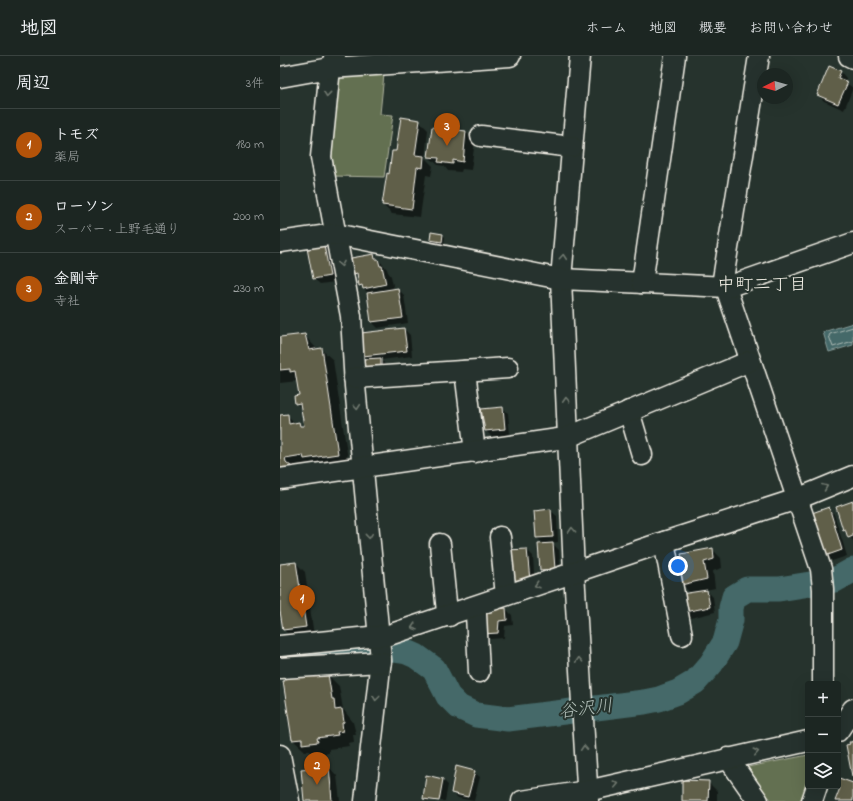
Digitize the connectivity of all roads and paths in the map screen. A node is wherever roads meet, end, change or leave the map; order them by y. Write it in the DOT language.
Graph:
graph roads {
  1 [pos="510,56"];
  2 [pos="580,56"];
  3 [pos="675,56"];
  4 [pos="759,56"];
  5 [pos="849,56"];
  6 [pos="853,58"];
  7 [pos="423,59"];
  8 [pos="332,62"];
  9 [pos="280,77"];
  10 [pos="481,136"];
  11 [pos="572,147"];
  12 [pos="335,234"];
  13 [pos="280,242"];
  14 [pos="853,244"];
  15 [pos="561,279"];
  16 [pos="642,283"];
  17 [pos="727,287"];
  18 [pos="750,361"];
  19 [pos="508,368"];
  20 [pos="465,371"];
  21 [pos="354,378"];
  22 [pos="629,411"];
  23 [pos="568,437"];
  24 [pos="475,452"];
  25 [pos="642,455"];
  26 [pos="362,467"];
  27 [pos="853,476"];
  28 [pos="280,479"];
  29 [pos="797,499"];
  30 [pos="500,537"];
  31 [pos="664,542"];
  32 [pos="440,544"];
  33 [pos="574,572"];
  34 [pos="507,594"];
  35 [pos="473,607"];
  36 [pos="449,616"];
  37 [pos="682,635"];
  38 [pos="280,646"];
  39 [pos="380,650"];
  40 [pos="280,668"];
  41 [pos="479,672"];
  42 [pos="823,681"];
  43 [pos="853,709"];
  44 [pos="841,727"];
  45 [pos="853,731"];
  46 [pos="841,732"];
  47 [pos="805,742"];
  48 [pos="280,755"];
  49 [pos="728,758"];
  50 [pos="816,789"];
  51 [pos="587,796"];
  52 [pos="288,801"];
  53 [pos="364,801"];
  54 [pos="522,801"];
  55 [pos="758,801"];
  56 [pos="812,801"];
  1 -- 7 [label="street"];
  2 -- 11 [label="street"];
  3 -- 16 [label="street"];
  4 -- 17 [label="street"];
  5 -- 6 [label="street"];
  7 -- 8 [label="street"];
  8 -- 9 [label="street"];
  8 -- 12 [label="street, one-way"];
  10 -- 11 [label="street"];
  15 -- 11 [label="street, one-way"];
  12 -- 13 [label="street"];
  12 -- 15 [label="street"];
  12 -- 21 [label="street, one-way"];
  14 -- 17 [label="street"];
  15 -- 16 [label="street"];
  23 -- 15 [label="street, one-way"];
  16 -- 17 [label="street"];
  17 -- 18 [label="street"];
  18 -- 22 [label="street"];
  18 -- 29 [label="street"];
  19 -- 20 [label="street"];
  20 -- 21 [label="street"];
  20 -- 24 [label="street"];
  21 -- 26 [label="street, one-way"];
  22 -- 23 [label="street"];
  22 -- 25 [label="street"];
  23 -- 24 [label="street"];
  33 -- 23 [label="street, one-way"];
  24 -- 26 [label="street"];
  26 -- 28 [label="street"];
  26 -- 39 [label="street, one-way"];
  29 -- 27 [label="street, one-way"];
  29 -- 31 [label="street"];
  29 -- 42 [label="street"];
  30 -- 34 [label="street"];
  31 -- 33 [label="street"];
  31 -- 37 [label="street"];
  32 -- 36 [label="street"];
  33 -- 34 [label="street, one-way"];
  51 -- 33 [label="street, one-way"];
  34 -- 35 [label="street"];
  35 -- 36 [label="street"];
  35 -- 41 [label="street"];
  36 -- 39 [label="street, one-way"];
  38 -- 39 [label="street"];
  39 -- 40 [label="street"];
  39 -- 53 [label="street, one-way"];
  43 -- 44 [label="street"];
  45 -- 46 [label="street"];
  49 -- 47 [label="street, one-way"];
  48 -- 52 [label="street"];
  51 -- 49 [label="street, one-way"];
  49 -- 55 [label="street"];
  50 -- 56 [label="street"];
  51 -- 54 [label="street"];
}
